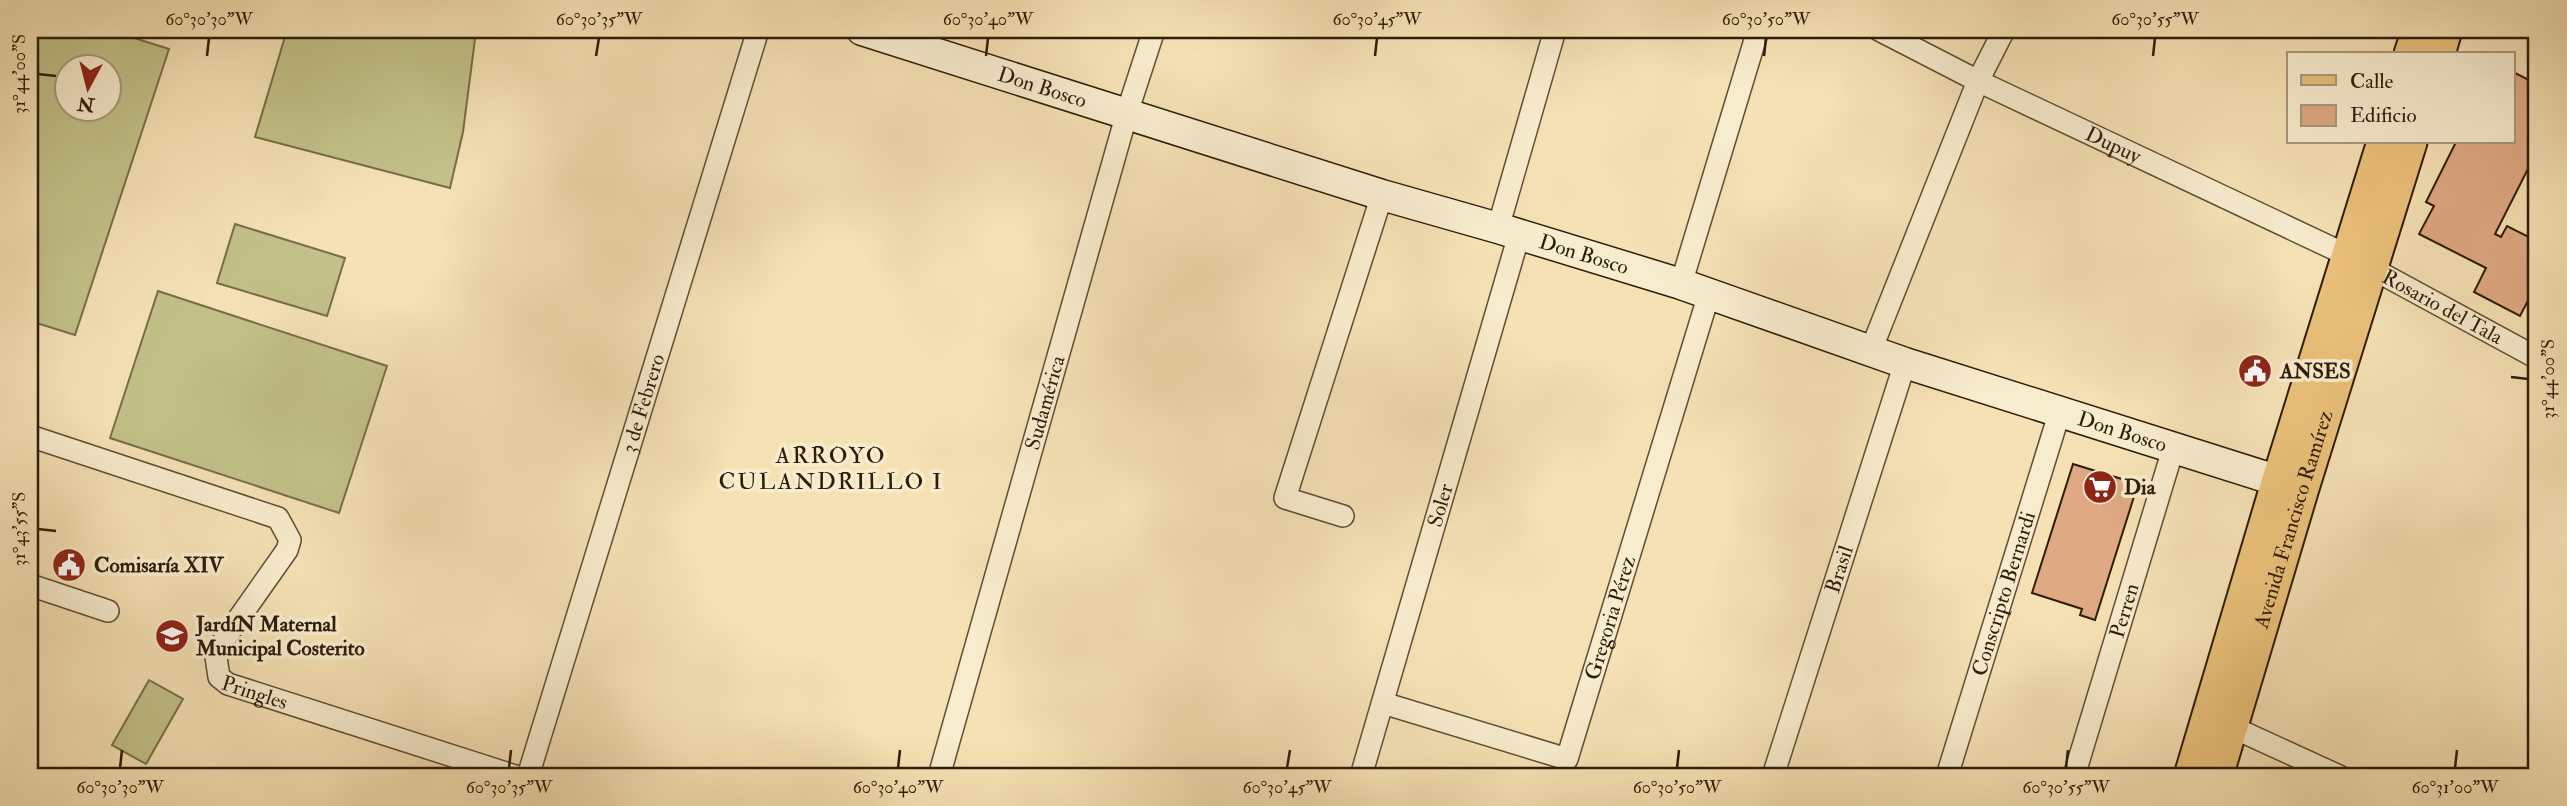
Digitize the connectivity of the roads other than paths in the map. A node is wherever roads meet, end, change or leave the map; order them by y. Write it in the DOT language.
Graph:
graph roads {
  1 [pos="758,30"];
  2 [pos="862,30"];
  3 [pos="1154,30"];
  4 [pos="1555,30"];
  5 [pos="1758,30"];
  6 [pos="1879,30"];
  7 [pos="2004,30"];
  8 [pos="2419,30"];
  9 [pos="2445,30"];
  10 [pos="2412,52"];
  11 [pos="2439,52"];
  12 [pos="1978,81"];
  13 [pos="1126,113"];
  14 [pos="2384,144"];
  15 [pos="2409,144"];
  16 [pos="1381,195"];
  17 [pos="1509,231"];
  18 [pos="2359,262"];
  19 [pos="1681,284"];
  20 [pos="1709,293"];
  21 [pos="1871,350"];
  22 [pos="2537,358"];
  23 [pos="1905,363"];
  24 [pos="2060,411"];
  25 [pos="30,436"];
  26 [pos="2174,446"];
  27 [pos="2290,484"];
  28 [pos="1343,516"];
  29 [pos="30,585"];
  30 [pos="108,611"];
  31 [pos="1383,703"];
  32 [pos="2220,721"];
  33 [pos="515,776"];
  34 [pos="528,776"];
  35 [pos="939,776"];
  36 [pos="1361,776"];
  37 [pos="1773,776"];
  38 [pos="1947,776"];
  39 [pos="2074,776"];
  40 [pos="2191,776"];
  41 [pos="2216,776"];
  42 [pos="2339,776"];
  1 -- 34 [label="street, 3 de Febrero"];
  2 -- 13 [label="main road, Don Bosco"];
  3 -- 13 [label="street, Sudamérica"];
  4 -- 17 [label="street, Soler"];
  5 -- 19 [label="street"];
  6 -- 12 [label="street, Dupuy"];
  7 -- 12 [label="street"];
  8 -- 10 [label="main road"];
  9 -- 11 [label="main road"];
  12 -- 18 [label="street, Dupuy"];
  12 -- 21 [label="street"];
  13 -- 16 [label="main road, Don Bosco"];
  13 -- 35 [label="street, Sudamérica"];
  14 -- 18 [label="main road, Avenida Francisco Ramírez"];
  15 -- 18 [label="main road, Avenida Francisco Ramírez"];
  16 -- 17 [label="main road, Don Bosco"];
  16 -- 28 [label="street"];
  17 -- 19 [label="main road, Don Bosco"];
  17 -- 31 [label="street, Soler"];
  18 -- 22 [label="street, Rosario del Tala"];
  18 -- 27 [label="main road, Avenida Francisco Ramírez"];
  19 -- 20 [label="main road, Don Bosco"];
  20 -- 21 [label="main road, Don Bosco"];
  20 -- 31 [label="street, Gregoria Pérez"];
  21 -- 23 [label="main road, Don Bosco"];
  23 -- 24 [label="main road, Don Bosco"];
  23 -- 37 [label="street, Brasil"];
  24 -- 26 [label="main road, Don Bosco"];
  24 -- 38 [label="street, Conscripto Bernardi"];
  25 -- 33 [label="street, Pringles"];
  26 -- 27 [label="main road, Don Bosco"];
  26 -- 39 [label="street, Perren"];
  27 -- 32 [label="main road, Avenida Francisco Ramírez"];
  29 -- 30 [label="street"];
  31 -- 36 [label="street, Soler"];
  32 -- 40 [label="main road, Avenida Francisco Ramírez"];
  32 -- 41 [label="main road, Avenida Francisco Ramírez"];
  32 -- 42 [label="street"];
}
